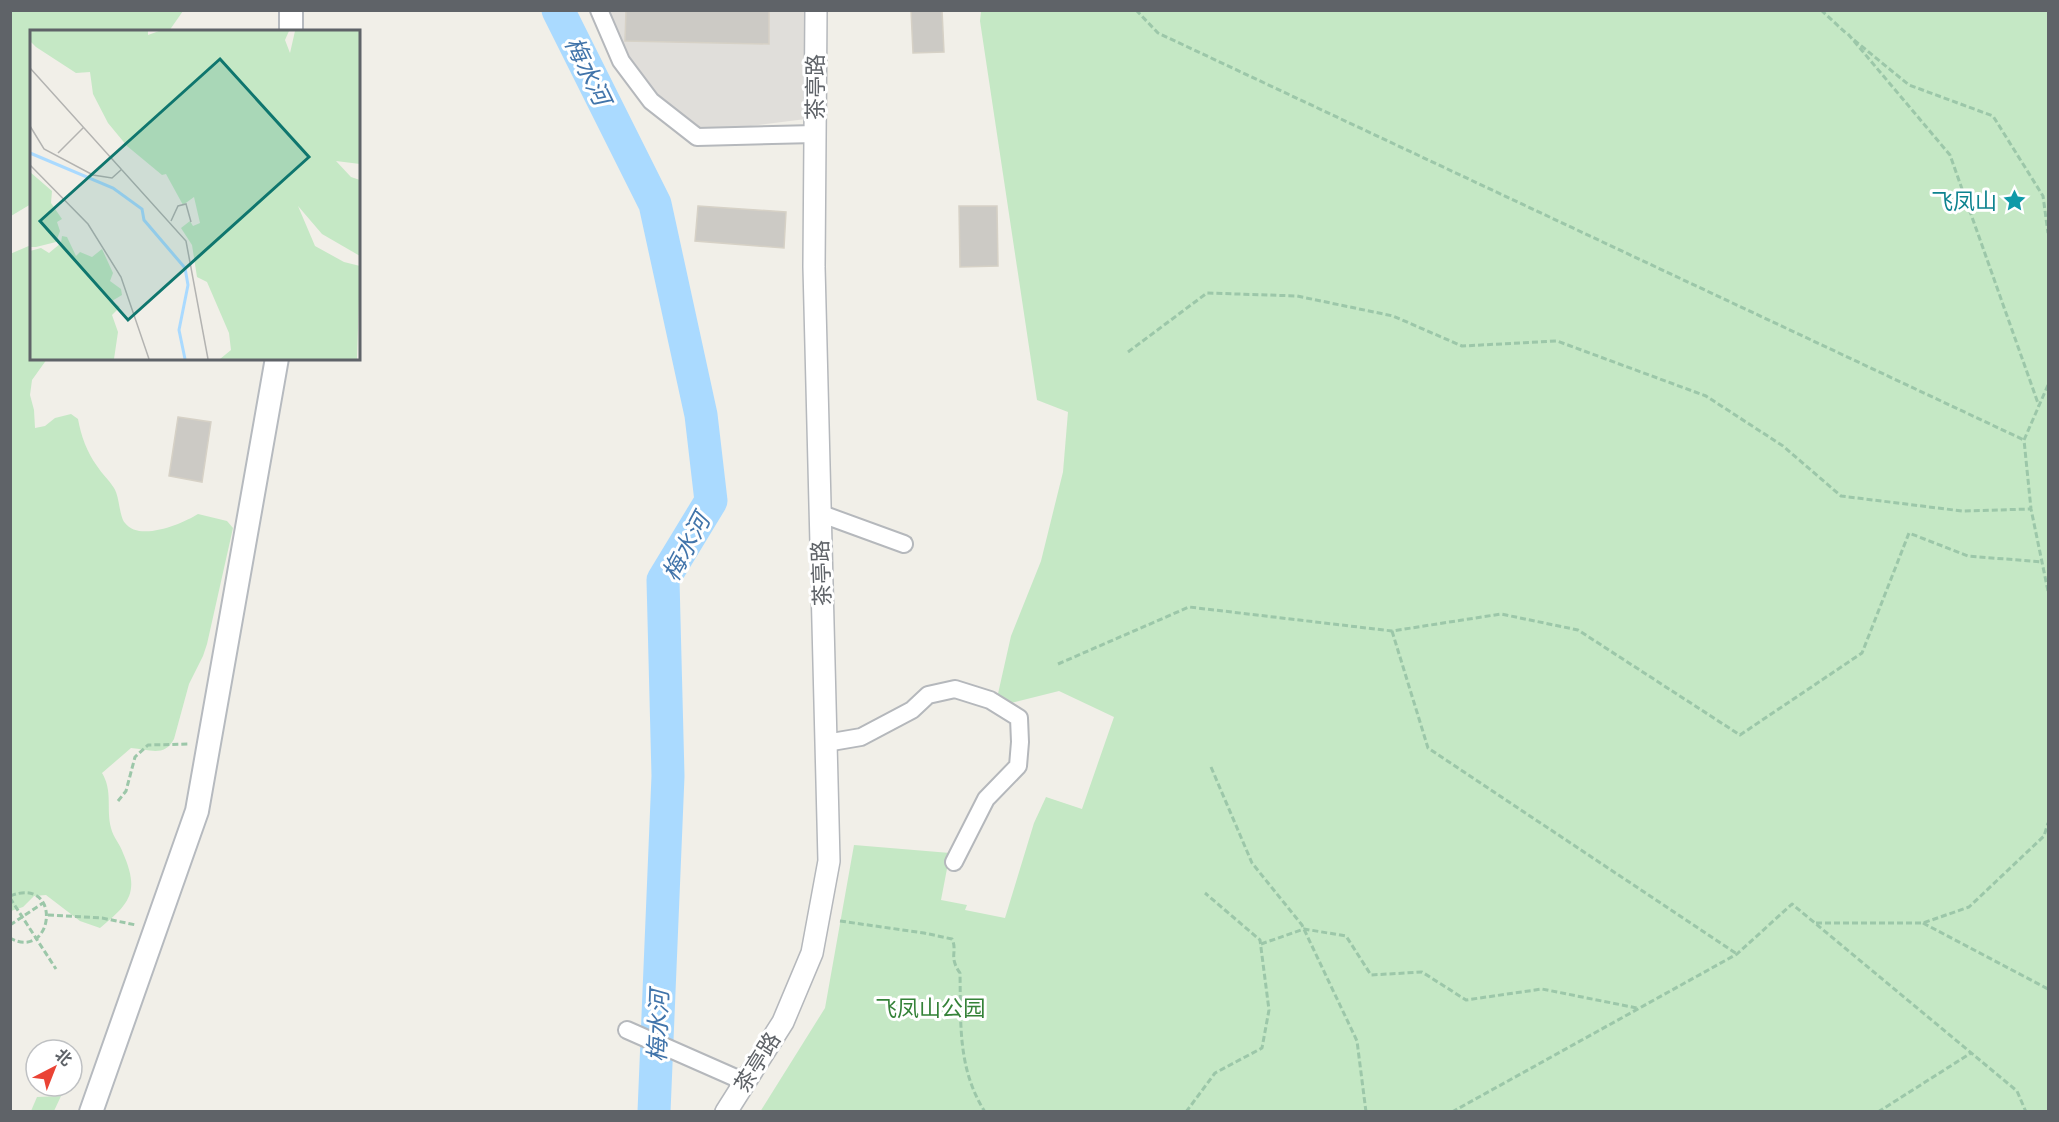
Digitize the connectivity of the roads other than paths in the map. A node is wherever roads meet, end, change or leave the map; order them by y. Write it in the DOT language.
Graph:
graph roads {
  1 [pos="291,10"];
  2 [pos="599,10"];
  3 [pos="816,10"];
  4 [pos="291,30"];
  5 [pos="815,134"];
  6 [pos="277,360"];
  7 [pos="819,513"];
  8 [pos="904,544"];
  9 [pos="826,743"];
  10 [pos="954,862"];
  11 [pos="627,1030"];
  12 [pos="745,1082"];
  13 [pos="91,1112"];
  14 [pos="726,1112"];
  1 -- 4 [label="main road"];
  2 -- 5 [label="street"];
  3 -- 5 [label="street, 茶亭路"];
  5 -- 7 [label="street, 茶亭路"];
  6 -- 13 [label="main road"];
  7 -- 8 [label="street"];
  7 -- 9 [label="street, 茶亭路"];
  9 -- 10 [label="street"];
  9 -- 12 [label="street, 茶亭路"];
  11 -- 12 [label="street"];
  12 -- 14 [label="street, 茶亭路"];
}
